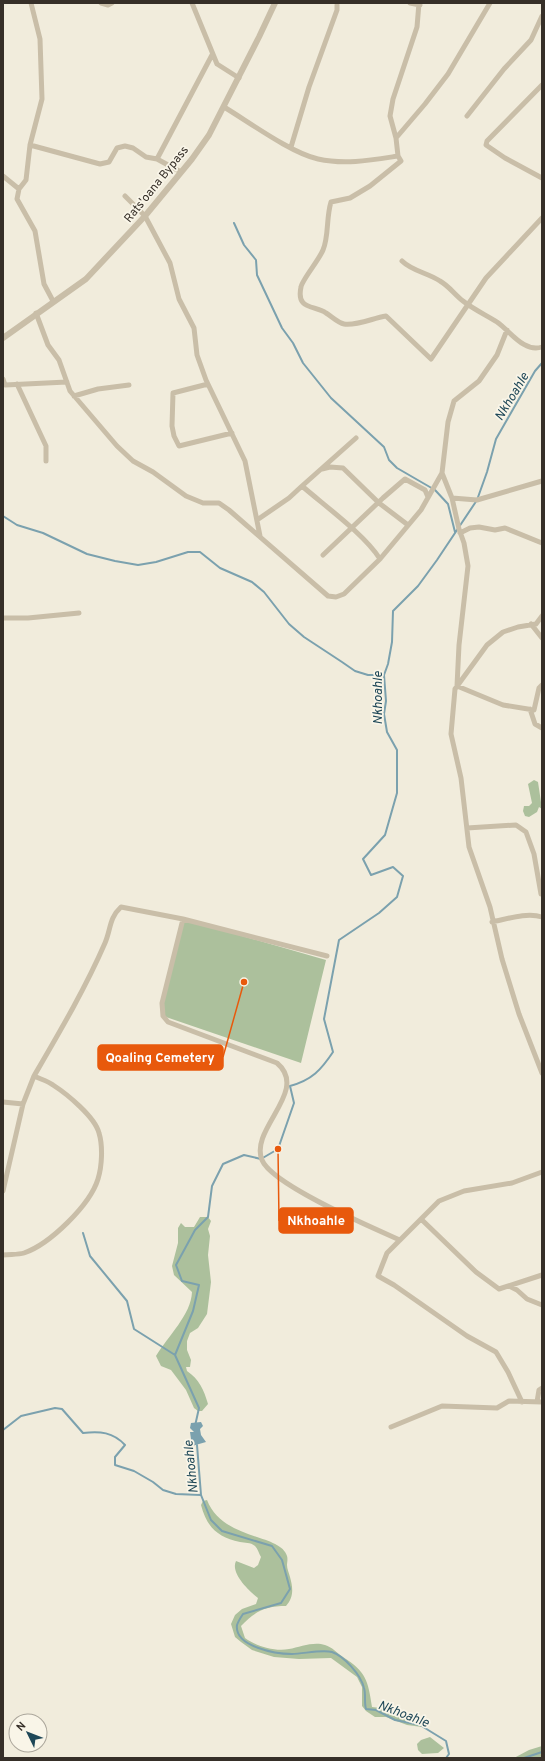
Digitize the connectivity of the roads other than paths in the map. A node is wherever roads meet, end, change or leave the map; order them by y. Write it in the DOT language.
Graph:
graph roads {
  1 [pos="31,3"];
  2 [pos="101,3"];
  3 [pos="112,3"];
  4 [pos="192,3"];
  5 [pos="275,3"];
  6 [pos="410,3"];
  7 [pos="490,3"];
  8 [pos="336,4"];
  9 [pos="420,4"];
  10 [pos="542,16"];
  11 [pos="212,55"];
  12 [pos="239,78"];
  13 [pos="542,85"];
  14 [pos="224,107"];
  15 [pos="467,116"];
  16 [pos="396,138"];
  17 [pos="30,144"];
  18 [pos="291,147"];
  19 [pos="398,156"];
  20 [pos="157,159"];
  21 [pos="181,172"];
  22 [pos="3,176"];
  23 [pos="542,178"];
  24 [pos="19,189"];
  25 [pos="125,196"];
  26 [pos="145,216"];
  27 [pos="542,218"];
  28 [pos="402,261"];
  29 [pos="53,301"];
  30 [pos="468,304"];
  31 [pos="36,313"];
  32 [pos="507,330"];
  33 [pos="3,338"];
  34 [pos="542,347"];
  35 [pos="3,379"];
  36 [pos="67,382"];
  37 [pos="17,384"];
  38 [pos="208,384"];
  39 [pos="129,385"];
  40 [pos="74,396"];
  41 [pos="232,433"];
  42 [pos="356,438"];
  43 [pos="46,461"];
  44 [pos="322,469"];
  45 [pos="442,473"];
  46 [pos="542,481"];
  47 [pos="302,486"];
  48 [pos="428,497"];
  49 [pos="452,498"];
  50 [pos="379,503"];
  51 [pos="257,520"];
  52 [pos="408,525"];
  53 [pos="351,529"];
  54 [pos="460,533"];
  55 [pos="260,536"];
  56 [pos="542,543"];
  57 [pos="323,555"];
  58 [pos="380,559"];
  59 [pos="79,613"];
  60 [pos="542,616"];
  61 [pos="3,618"];
  62 [pos="531,624"];
  63 [pos="542,638"];
  64 [pos="542,685"];
  65 [pos="457,686"];
  66 [pos="530,709"];
  67 [pos="542,728"];
  68 [pos="467,828"];
  69 [pos="541,894"];
  70 [pos="542,917"];
  71 [pos="183,919"];
  72 [pos="492,922"];
  73 [pos="327,956"];
  74 [pos="542,1073"];
  75 [pos="34,1076"];
  76 [pos="3,1102"];
  77 [pos="22,1104"];
  78 [pos="6,1167"];
  79 [pos="542,1172"];
  80 [pos="3,1191"];
  81 [pos="421,1219"];
  82 [pos="400,1240"];
  83 [pos="3,1255"];
  84 [pos="542,1275"];
  85 [pos="509,1286"];
  86 [pos="542,1304"];
  87 [pos="542,1388"];
  88 [pos="522,1402"];
  89 [pos="540,1402"];
  90 [pos="391,1427"];
  1 -- 17 [label="street"];
  2 -- 3 [label="street"];
  4 -- 11 [label="street"];
  5 -- 12 [label="street, Rats'oana Bypass"];
  6 -- 9 [label="street"];
  7 -- 16 [label="street"];
  8 -- 18 [label="street"];
  9 -- 16 [label="street"];
  10 -- 15 [label="street"];
  11 -- 12 [label="street"];
  11 -- 20 [label="street"];
  12 -- 14 [label="street, Rats'oana Bypass"];
  13 -- 23 [label="street"];
  14 -- 18 [label="street"];
  14 -- 21 [label="street, Rats'oana Bypass"];
  16 -- 19 [label="street"];
  17 -- 20 [label="street"];
  17 -- 24 [label="street"];
  18 -- 19 [label="street"];
  19 -- 30 [label="street"];
  20 -- 21 [label="street"];
  21 -- 26 [label="street, Rats'oana Bypass"];
  22 -- 24 [label="street"];
  24 -- 29 [label="street"];
  25 -- 26 [label="street"];
  26 -- 29 [label="street, Rats'oana Bypass"];
  26 -- 38 [label="street"];
  27 -- 30 [label="street"];
  28 -- 30 [label="street"];
  29 -- 31 [label="street, Rats'oana Bypass"];
  30 -- 32 [label="street"];
  31 -- 33 [label="street, Rats'oana Bypass"];
  31 -- 36 [label="street"];
  32 -- 34 [label="street"];
  32 -- 45 [label="street"];
  35 -- 37 [label="street"];
  36 -- 37 [label="street"];
  36 -- 40 [label="street"];
  37 -- 43 [label="street"];
  38 -- 41 [label="street"];
  38 -- 41 [label="street"];
  39 -- 40 [label="street"];
  40 -- 55 [label="street"];
  41 -- 51 [label="street"];
  42 -- 44 [label="street"];
  44 -- 47 [label="street"];
  44 -- 50 [label="street"];
  45 -- 48 [label="street"];
  45 -- 49 [label="street"];
  46 -- 49 [label="street"];
  47 -- 51 [label="street"];
  47 -- 53 [label="street"];
  48 -- 50 [label="street"];
  48 -- 52 [label="street"];
  49 -- 54 [label="street"];
  50 -- 52 [label="street"];
  50 -- 53 [label="street"];
  51 -- 55 [label="street"];
  52 -- 58 [label="street"];
  53 -- 57 [label="street"];
  53 -- 58 [label="street"];
  54 -- 56 [label="street"];
  54 -- 65 [label="street"];
  55 -- 58 [label="street"];
  59 -- 61 [label="street"];
  60 -- 62 [label="street"];
  62 -- 63 [label="street"];
  62 -- 65 [label="street"];
  64 -- 66 [label="street"];
  65 -- 66 [label="street"];
  65 -- 68 [label="street"];
  66 -- 67 [label="street"];
  68 -- 69 [label="street"];
  68 -- 72 [label="street"];
  70 -- 72 [label="street"];
  71 -- 73 [label="street"];
  71 -- 75 [label="street"];
  71 -- 82 [label="street"];
  72 -- 74 [label="street"];
  75 -- 77 [label="street"];
  75 -- 83 [label="street"];
  76 -- 77 [label="street"];
  77 -- 78 [label="street"];
  78 -- 80 [label="street"];
  79 -- 81 [label="street"];
  81 -- 82 [label="street"];
  81 -- 85 [label="street"];
  82 -- 88 [label="street"];
  84 -- 85 [label="street"];
  85 -- 86 [label="street"];
  87 -- 89 [label="street"];
  88 -- 89 [label="street"];
  88 -- 90 [label="street"];
}
